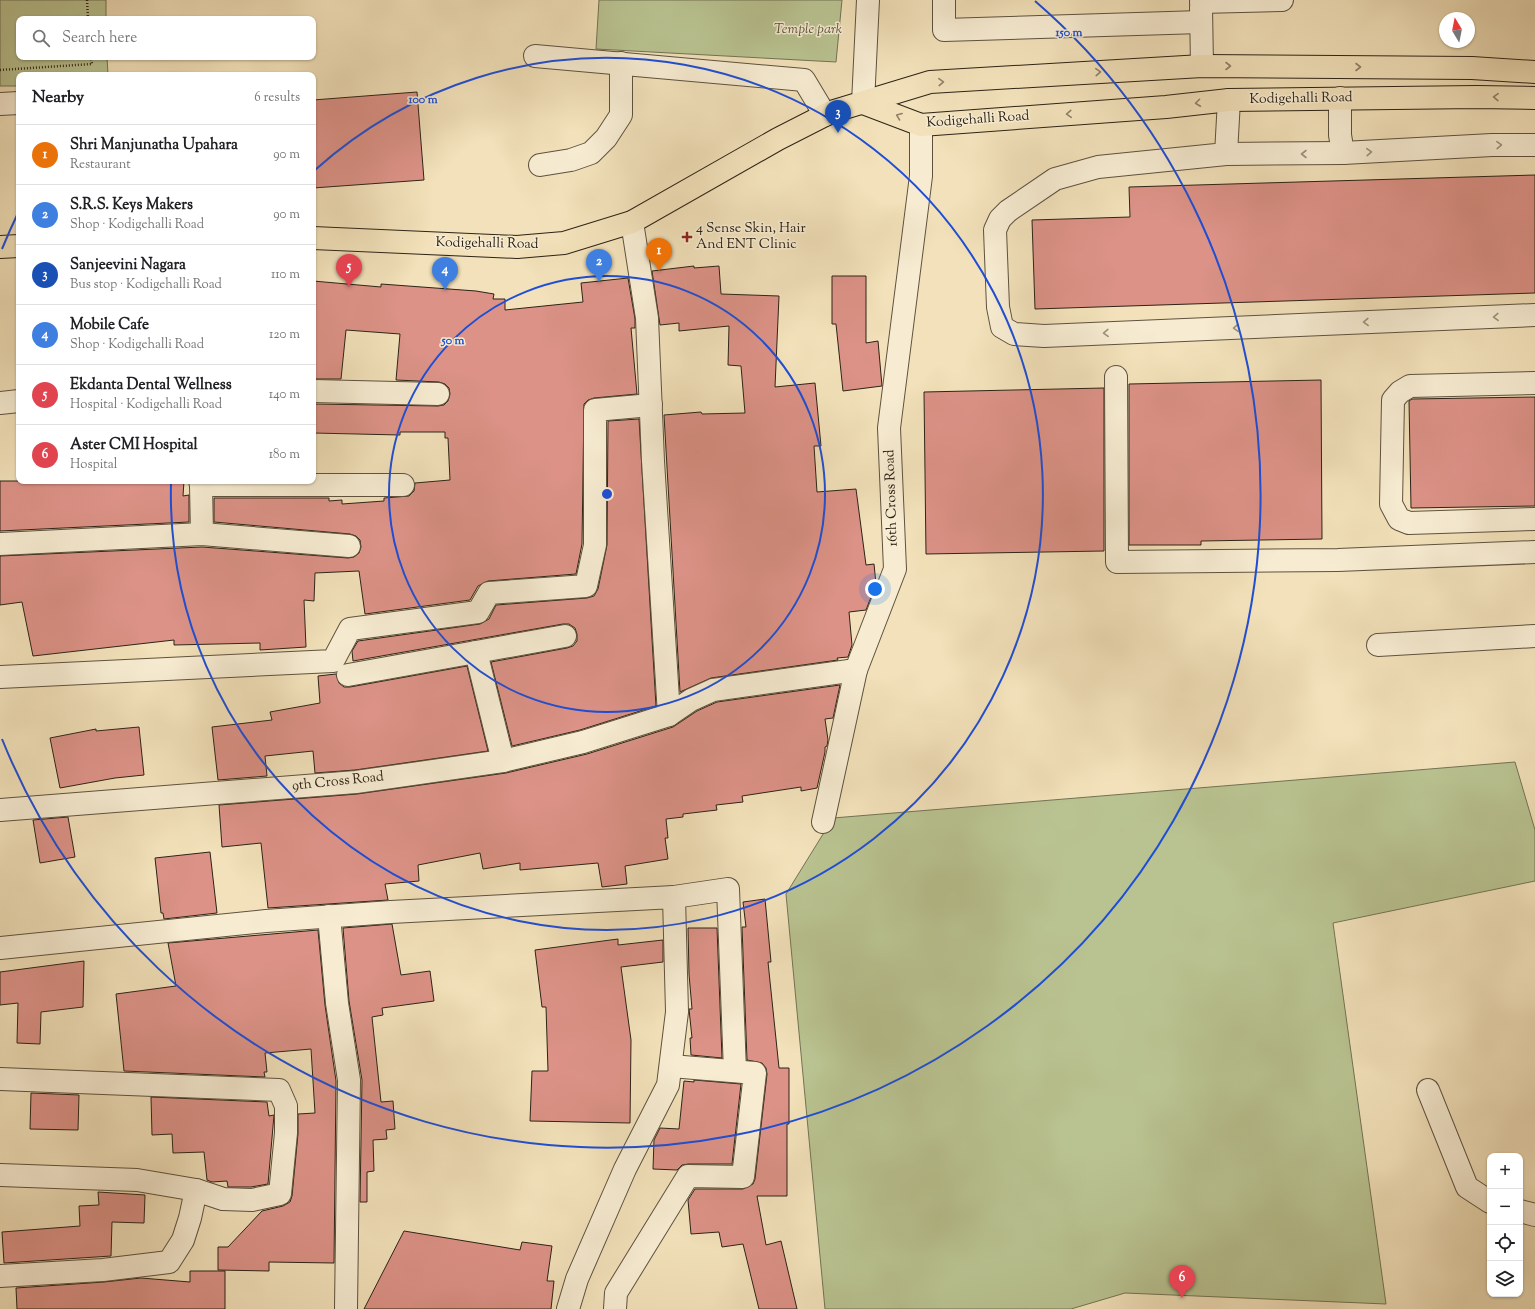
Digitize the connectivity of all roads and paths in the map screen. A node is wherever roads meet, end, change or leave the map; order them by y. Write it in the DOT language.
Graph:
graph roads {
  1 [pos="87,0"];
  2 [pos="868,0"];
  3 [pos="944,0"];
  4 [pos="1282,0"];
  5 [pos="1201,8"];
  6 [pos="88,16"];
  7 [pos="535,56"];
  8 [pos="91,60"];
  9 [pos="621,63"];
  10 [pos="1202,66"];
  11 [pos="0,70"];
  12 [pos="1535,72"];
  13 [pos="1340,98"];
  14 [pos="1535,98"];
  15 [pos="1229,100"];
  16 [pos="863,103"];
  17 [pos="0,104"];
  18 [pos="16,104"];
  19 [pos="825,115"];
  20 [pos="921,125"];
  21 [pos="1535,145"];
  22 [pos="1343,153"];
  23 [pos="1226,154"];
  24 [pos="540,165"];
  25 [pos="632,222"];
  26 [pos="316,238"];
  27 [pos="16,246"];
  28 [pos="0,247"];
  29 [pos="1535,315"];
  30 [pos="1116,377"];
  31 [pos="1535,383"];
  32 [pos="316,391"];
  33 [pos="438,394"];
  34 [pos="16,401"];
  35 [pos="0,402"];
  36 [pos="651,406"];
  37 [pos="201,484"];
  38 [pos="302,484"];
  39 [pos="403,485"];
  40 [pos="1535,519"];
  41 [pos="202,534"];
  42 [pos="0,544"];
  43 [pos="349,546"];
  44 [pos="1535,552"];
  45 [pos="565,636"];
  46 [pos="1535,636"];
  47 [pos="1378,645"];
  48 [pos="476,652"];
  49 [pos="856,670"];
  50 [pos="348,675"];
  51 [pos="0,677"];
  52 [pos="669,716"];
  53 [pos="503,761"];
  54 [pos="0,810"];
  55 [pos="823,822"];
  56 [pos="674,897"];
  57 [pos="329,916"];
  58 [pos="0,948"];
  59 [pos="671,1066"];
  60 [pos="735,1071"];
  61 [pos="0,1079"];
  62 [pos="1428,1090"];
  63 [pos="0,1175"];
  64 [pos="196,1190"];
  65 [pos="1487,1200"];
  66 [pos="1523,1212"];
  67 [pos="1535,1215"];
  68 [pos="0,1276"];
  69 [pos="346,1309"];
  70 [pos="568,1309"];
  71 [pos="615,1309"];
  1 -- 6 [label="path"];
  2 -- 16 [label="street"];
  3 -- 5 [label="street"];
  4 -- 5 [label="street"];
  5 -- 10 [label="street"];
  7 -- 9 [label="street"];
  8 -- 11 [label="path"];
  9 -- 19 [label="street"];
  9 -- 24 [label="street"];
  10 -- 12 [label="main road, one-way"];
  16 -- 10 [label="main road, one-way"];
  14 -- 13 [label="main road, Kodigehalli Road, one-way"];
  13 -- 15 [label="main road, Kodigehalli Road"];
  13 -- 22 [label="street"];
  15 -- 20 [label="main road, Kodigehalli Road, one-way"];
  15 -- 23 [label="street"];
  16 -- 19 [label="main road, Kodigehalli Road"];
  20 -- 16 [label="main road, Kodigehalli Road, one-way"];
  17 -- 18 [label="street"];
  19 -- 25 [label="main road, Kodigehalli Road"];
  20 -- 49 [label="street, 16th Cross Road"];
  22 -- 21 [label="street, one-way"];
  22 -- 23 [label="street, one-way"];
  29 -- 23 [label="street, one-way"];
  25 -- 26 [label="main road, Kodigehalli Road"];
  25 -- 36 [label="street"];
  27 -- 28 [label="main road"];
  30 -- 44 [label="street"];
  31 -- 40 [label="street"];
  32 -- 33 [label="street"];
  34 -- 35 [label="street"];
  36 -- 51 [label="street"];
  36 -- 52 [label="street"];
  37 -- 41 [label="street"];
  38 -- 39 [label="street"];
  41 -- 42 [label="street"];
  41 -- 43 [label="street"];
  45 -- 48 [label="street"];
  46 -- 47 [label="street"];
  48 -- 50 [label="street"];
  48 -- 53 [label="street"];
  49 -- 52 [label="street"];
  49 -- 55 [label="street, 16th Cross Road"];
  52 -- 53 [label="street, 9th Cross Road"];
  53 -- 54 [label="street, 9th Cross Road"];
  56 -- 57 [label="street"];
  56 -- 59 [label="street"];
  56 -- 60 [label="street"];
  57 -- 58 [label="street"];
  57 -- 69 [label="street"];
  59 -- 60 [label="street"];
  59 -- 70 [label="street"];
  60 -- 71 [label="street"];
  61 -- 64 [label="street"];
  62 -- 65 [label="street"];
  63 -- 64 [label="street"];
  64 -- 68 [label="street"];
  66 -- 67 [label="street"];
}
